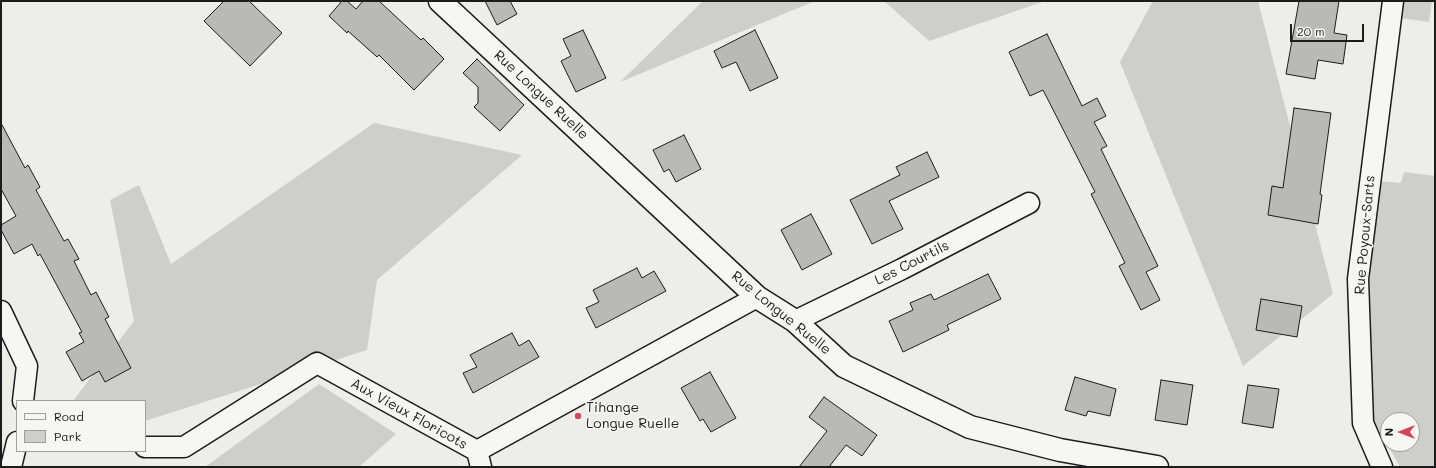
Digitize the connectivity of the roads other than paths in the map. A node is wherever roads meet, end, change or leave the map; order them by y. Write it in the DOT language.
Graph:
graph roads {
  1 [pos="440,1"];
  2 [pos="1393,1"];
  3 [pos="1029,203"];
  4 [pos="758,297"];
  5 [pos="1,311"];
  6 [pos="795,321"];
  7 [pos="23,400"];
  8 [pos="16,446"];
  9 [pos="146,447"];
  10 [pos="479,459"];
  11 [pos="11,467"];
  12 [pos="1157,467"];
  13 [pos="1382,467"];
  1 -- 4 [label="street, Rue Longue Ruelle"];
  2 -- 13 [label="street, Rue Poyoux-Sarts"];
  3 -- 6 [label="street, Les Courtils"];
  4 -- 6 [label="street, Rue Longue Ruelle"];
  4 -- 10 [label="street, Aux Vieux Floricots"];
  5 -- 7 [label="street"];
  6 -- 12 [label="street, Rue Longue Ruelle"];
  8 -- 11 [label="street"];
  9 -- 10 [label="street, Aux Vieux Floricots"];
}
